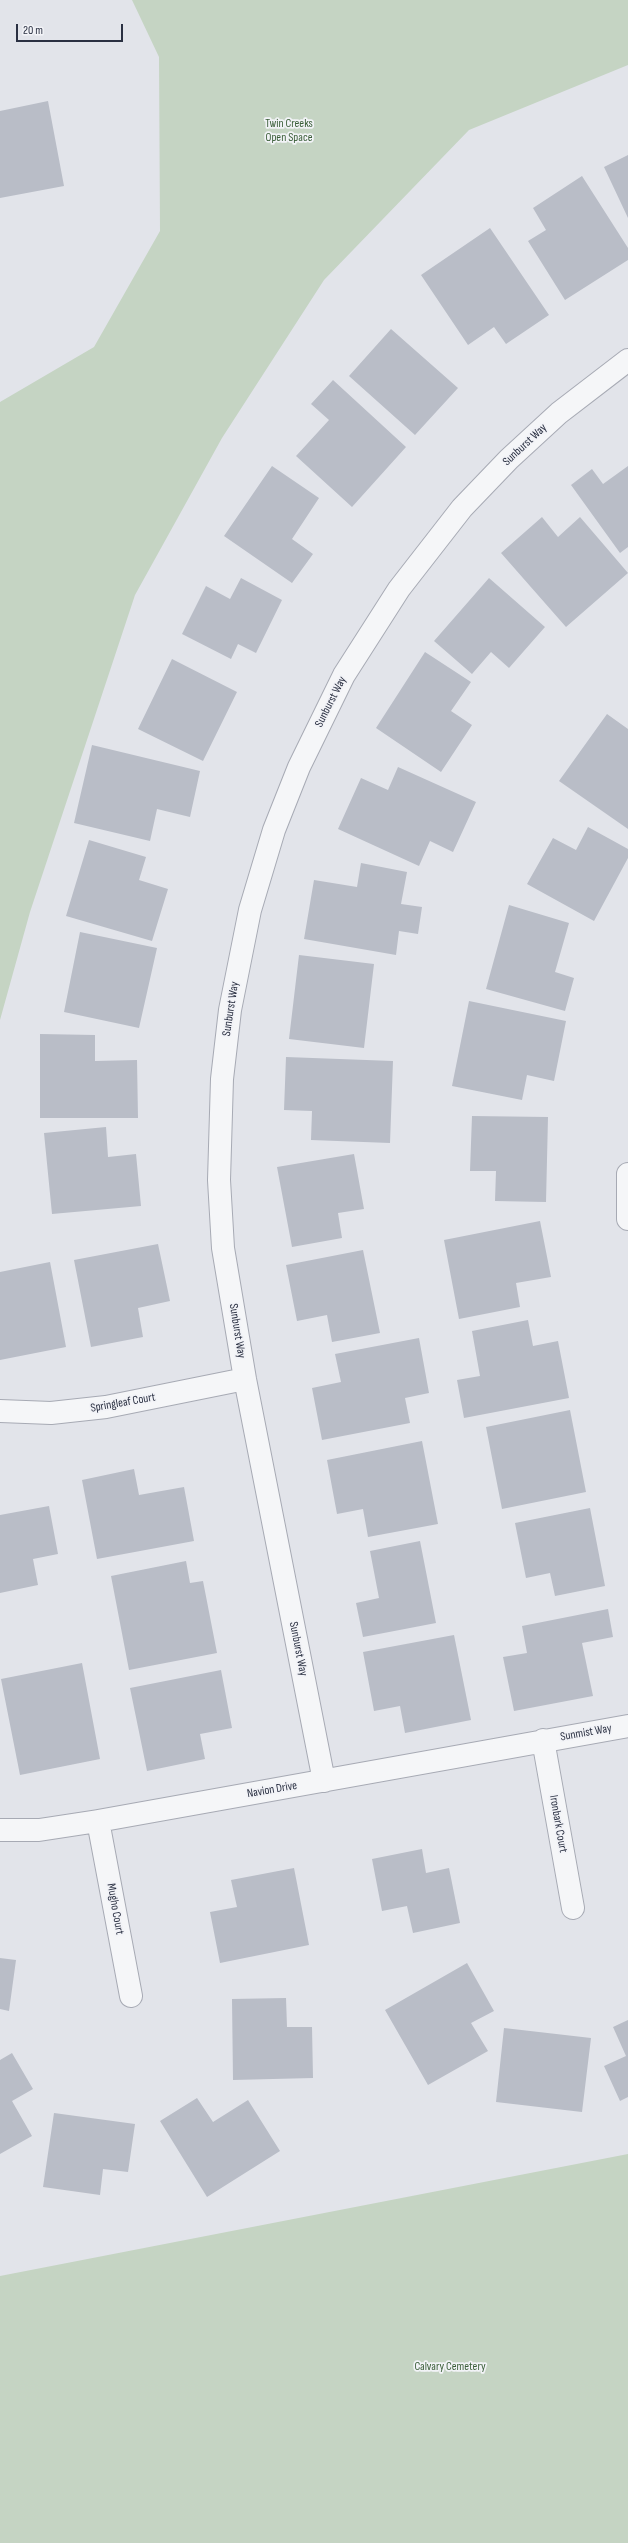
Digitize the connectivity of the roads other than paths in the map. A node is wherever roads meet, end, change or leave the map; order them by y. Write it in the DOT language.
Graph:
graph roads {
  1 [pos="628,360"];
  2 [pos="628,1174"];
  3 [pos="628,1219"];
  4 [pos="245,1379"];
  5 [pos="0,1411"];
  6 [pos="628,1726"];
  7 [pos="543,1740"];
  8 [pos="324,1781"];
  9 [pos="98,1821"];
  10 [pos="0,1830"];
  11 [pos="573,1908"];
  12 [pos="131,1996"];
  1 -- 4 [label="street, Sunburst Way"];
  2 -- 3 [label="street"];
  4 -- 5 [label="street, Springleaf Court"];
  4 -- 8 [label="street, Sunburst Way"];
  6 -- 7 [label="street, Sunmist Way"];
  7 -- 8 [label="street, Navion Drive"];
  7 -- 11 [label="street, Ironbark Court"];
  8 -- 9 [label="street, Navion Drive"];
  9 -- 10 [label="street, Navion Drive"];
  9 -- 12 [label="street, Mugho Court"];
}
